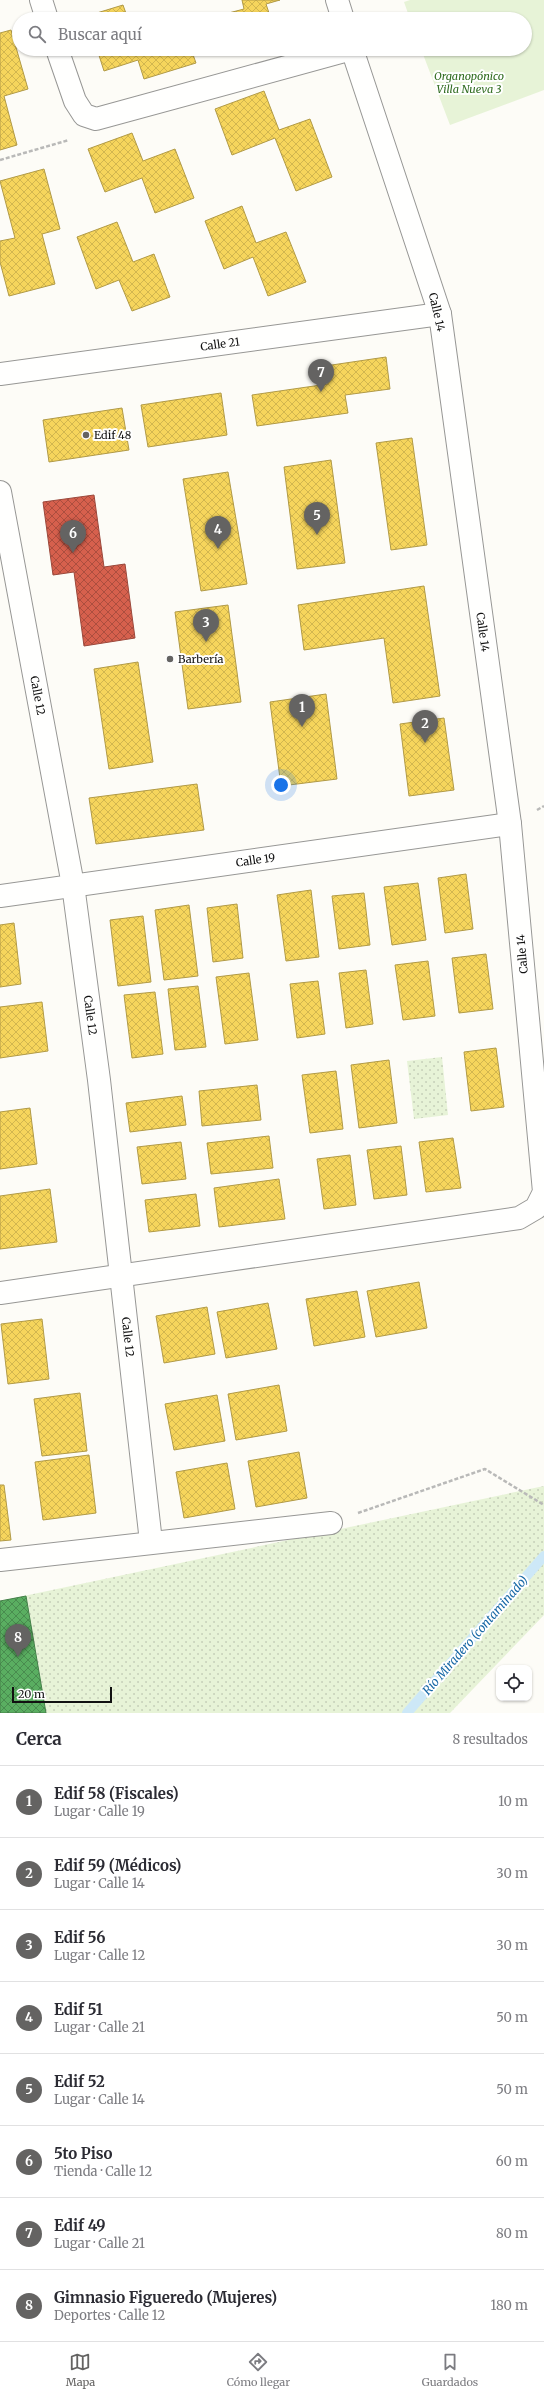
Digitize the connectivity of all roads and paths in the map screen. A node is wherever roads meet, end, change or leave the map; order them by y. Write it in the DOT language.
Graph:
graph roads {
  1 [pos="41,0"];
  2 [pos="337,0"];
  3 [pos="45,12"];
  4 [pos="341,12"];
  5 [pos="59,56"];
  6 [pos="326,56"];
  7 [pos="354,56"];
  8 [pos="96,119"];
  9 [pos="0,160"];
  10 [pos="440,314"];
  11 [pos="0,374"];
  12 [pos="0,492"];
  13 [pos="510,824"];
  14 [pos="73,885"];
  15 [pos="0,896"];
  16 [pos="122,1276"];
  17 [pos="0,1293"];
  18 [pos="544,1505"];
  19 [pos="331,1522"];
  20 [pos="151,1542"];
  21 [pos="0,1560"];
  1 -- 3 [label="street"];
  2 -- 4 [label="street"];
  5 -- 8 [label="street"];
  6 -- 8 [label="street"];
  7 -- 10 [label="street, Calle 14"];
  8 -- 9 [label="path"];
  10 -- 11 [label="street, Calle 21"];
  10 -- 13 [label="street, Calle 14"];
  12 -- 14 [label="street, Calle 12"];
  13 -- 14 [label="street, Calle 19"];
  13 -- 16 [label="street, Calle 14"];
  14 -- 15 [label="street, Calle 19"];
  14 -- 16 [label="street, Calle 12"];
  16 -- 17 [label="street"];
  16 -- 20 [label="street, Calle 12"];
  18 -- 19 [label="path"];
  19 -- 20 [label="street"];
  20 -- 21 [label="street"];
}
